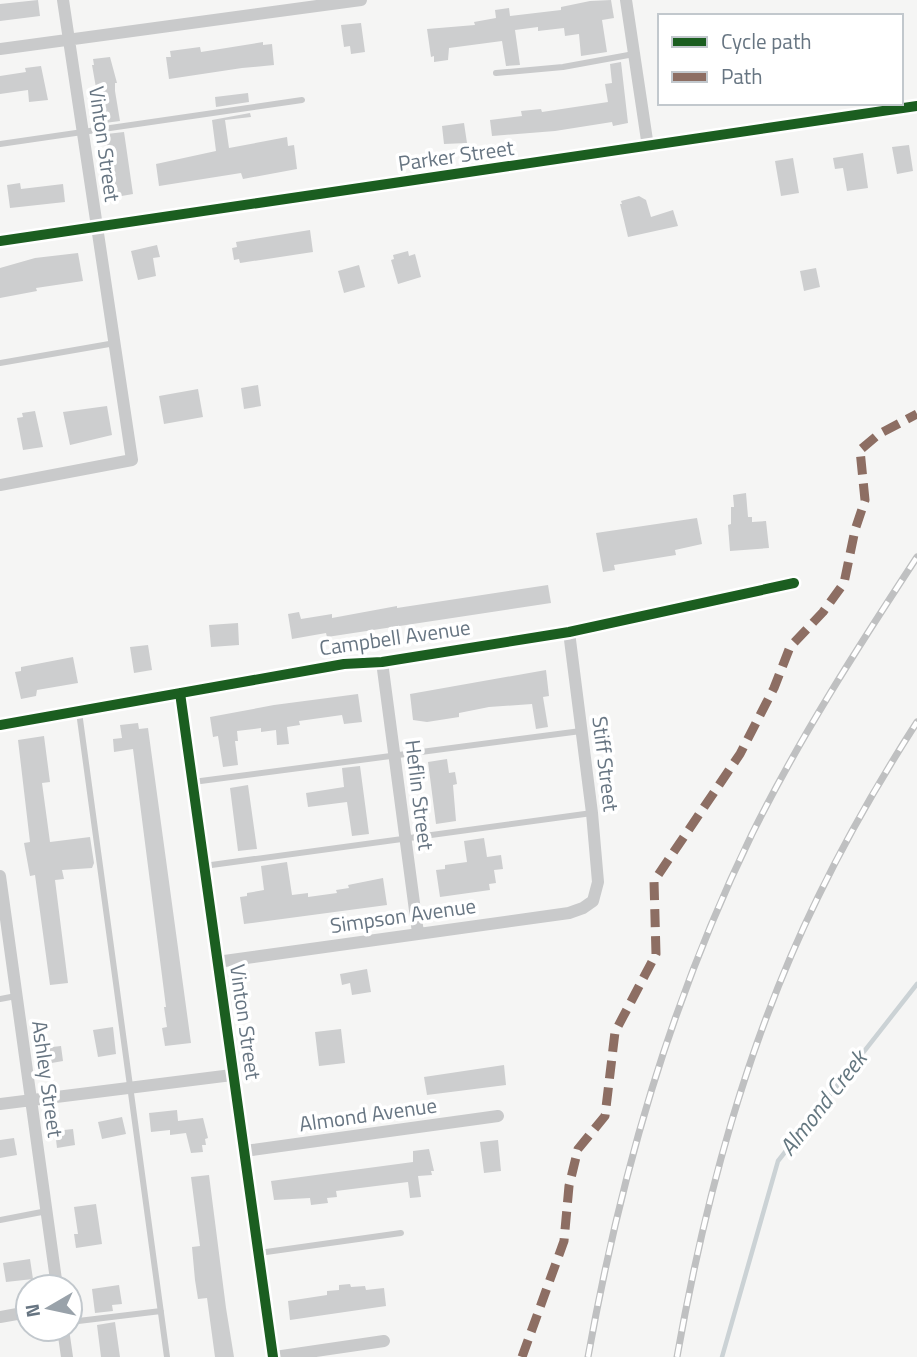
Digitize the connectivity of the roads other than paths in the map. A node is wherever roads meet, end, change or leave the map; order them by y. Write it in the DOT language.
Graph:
graph roads {
  1 [pos="63,0"];
  2 [pos="361,0"];
  3 [pos="626,0"];
  4 [pos="69,40"];
  5 [pos="0,49"];
  6 [pos="634,54"];
  7 [pos="496,73"];
  8 [pos="302,100"];
  9 [pos="917,106"];
  10 [pos="82,133"];
  11 [pos="0,144"];
  12 [pos="648,147"];
  13 [pos="97,228"];
  14 [pos="0,242"];
  15 [pos="115,343"];
  16 [pos="0,363"];
  17 [pos="0,485"];
  18 [pos="794,583"];
  19 [pos="569,632"];
  20 [pos="382,662"];
  21 [pos="180,693"];
  22 [pos="79,710"];
  23 [pos="0,725"];
  24 [pos="581,731"];
  25 [pos="395,756"];
  26 [pos="193,782"];
  27 [pos="592,813"];
  28 [pos="404,838"];
  29 [pos="204,866"];
  30 [pos="0,876"];
  31 [pos="593,901"];
  32 [pos="418,933"];
  33 [pos="217,962"];
  34 [pos="16,996"];
  35 [pos="0,999"];
  36 [pos="232,1075"];
  37 [pos="130,1088"];
  38 [pos="31,1099"];
  39 [pos="0,1104"];
  40 [pos="498,1116"];
  41 [pos="245,1151"];
  42 [pos="47,1210"];
  43 [pos="0,1220"];
  44 [pos="401,1233"];
  45 [pos="258,1253"];
  46 [pos="55,1273"];
  47 [pos="161,1311"];
  48 [pos="84,1320"];
  49 [pos="384,1341"];
  50 [pos="167,1357"];
  51 [pos="274,1357"];
  1 -- 4 [label="street, Vinton Street"];
  2 -- 4 [label="street"];
  3 -- 6 [label="street"];
  4 -- 5 [label="street"];
  4 -- 10 [label="street, Vinton Street"];
  6 -- 7 [label="lane"];
  6 -- 12 [label="street"];
  8 -- 10 [label="lane"];
  9 -- 12 [label="street, Parker Street"];
  10 -- 11 [label="lane"];
  10 -- 13 [label="street, Vinton Street"];
  12 -- 13 [label="street, Parker Street"];
  13 -- 14 [label="street, Parker Street"];
  13 -- 15 [label="street, Vinton Street"];
  15 -- 16 [label="lane"];
  15 -- 17 [label="street, Vinton Street"];
  18 -- 19 [label="street, Campbell Avenue"];
  19 -- 20 [label="street, Campbell Avenue"];
  19 -- 24 [label="street, Stiff Street"];
  20 -- 21 [label="street, Campbell Avenue"];
  20 -- 25 [label="street, Heflin Street"];
  21 -- 22 [label="street, Campbell Avenue"];
  21 -- 26 [label="street, Vinton Street"];
  22 -- 23 [label="street, Campbell Avenue"];
  22 -- 37 [label="lane"];
  24 -- 25 [label="lane"];
  24 -- 27 [label="street, Stiff Street"];
  25 -- 26 [label="lane"];
  25 -- 28 [label="street, Heflin Street"];
  26 -- 29 [label="street, Vinton Street"];
  27 -- 28 [label="lane"];
  27 -- 31 [label="street, Stiff Street"];
  28 -- 29 [label="lane"];
  28 -- 32 [label="street, Heflin Street"];
  29 -- 33 [label="street, Vinton Street"];
  30 -- 34 [label="street, Ashley Street"];
  31 -- 32 [label="street, Simpson Avenue"];
  32 -- 33 [label="street, Simpson Avenue"];
  33 -- 36 [label="street, Vinton Street"];
  34 -- 35 [label="lane"];
  34 -- 38 [label="street, Ashley Street"];
  36 -- 37 [label="street"];
  36 -- 41 [label="street, Vinton Street"];
  37 -- 38 [label="street"];
  37 -- 47 [label="lane"];
  38 -- 39 [label="street"];
  38 -- 42 [label="street, Ashley Street"];
  40 -- 41 [label="street, Almond Avenue"];
  41 -- 45 [label="street, Vinton Street"];
  42 -- 43 [label="lane"];
  42 -- 46 [label="street, Ashley Street"];
  44 -- 45 [label="lane"];
  45 -- 51 [label="street, Vinton Street"];
  47 -- 48 [label="lane"];
  47 -- 50 [label="lane"];
  49 -- 51 [label="street"];
}
